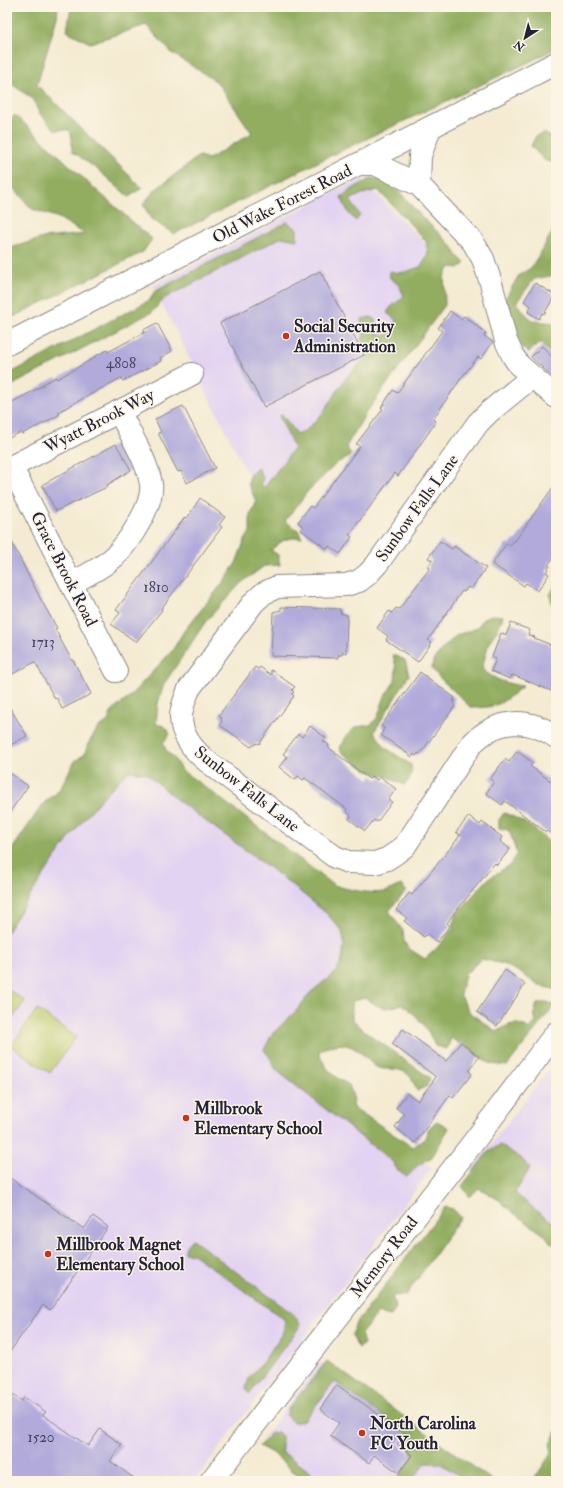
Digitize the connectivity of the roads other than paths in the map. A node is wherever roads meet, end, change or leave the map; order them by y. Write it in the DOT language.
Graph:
graph roads {
  1 [pos="553,68"];
  2 [pos="430,128"];
  3 [pos="360,164"];
  4 [pos="420,185"];
  5 [pos="7,344"];
  6 [pos="192,374"];
  7 [pos="532,377"];
  8 [pos="556,398"];
  9 [pos="118,411"];
  10 [pos="9,468"];
  11 [pos="72,583"];
  12 [pos="116,671"];
  13 [pos="556,737"];
  14 [pos="556,1033"];
  15 [pos="211,1481"];
  1 -- 2 [label="street, Old Wake Forest Road"];
  2 -- 3 [label="street, Old Wake Forest Road"];
  2 -- 4 [label="street"];
  3 -- 4 [label="street"];
  3 -- 5 [label="street, Old Wake Forest Road"];
  4 -- 7 [label="street"];
  6 -- 9 [label="street, Wyatt Brook Way"];
  7 -- 8 [label="street"];
  7 -- 13 [label="street, Sunbow Falls Lane"];
  9 -- 10 [label="street, Wyatt Brook Way"];
  9 -- 11 [label="street"];
  10 -- 11 [label="street, Grace Brook Road"];
  11 -- 12 [label="street, Grace Brook Road"];
  14 -- 15 [label="street, Memory Road"];
}
